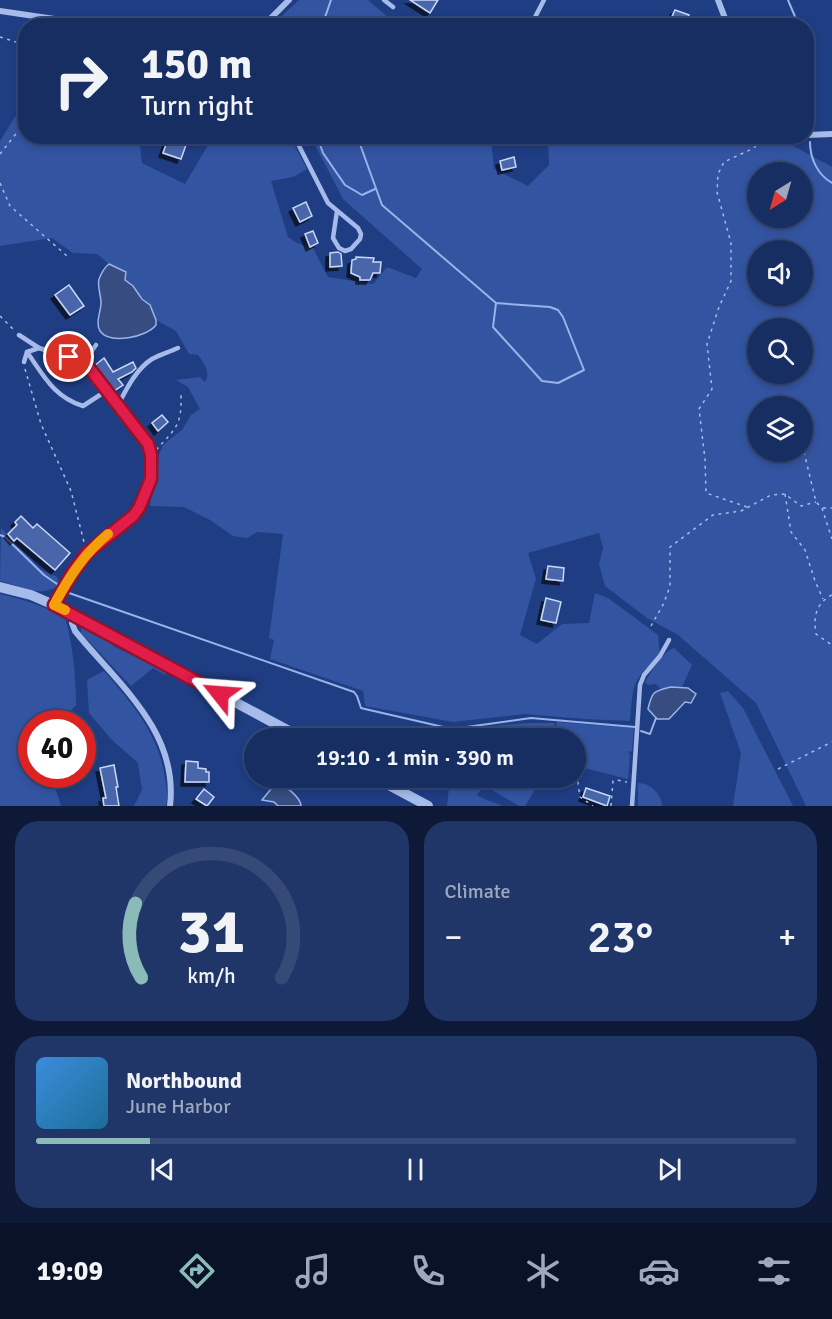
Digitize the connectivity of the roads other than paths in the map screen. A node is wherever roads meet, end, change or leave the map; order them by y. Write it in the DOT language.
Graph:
graph roads {
  1 [pos="384,0"];
  2 [pos="544,0"];
  3 [pos="718,0"];
  4 [pos="288,1"];
  5 [pos="393,7"];
  6 [pos="0,11"];
  7 [pos="48,18"];
  8 [pos="271,18"];
  9 [pos="535,18"];
  10 [pos="725,18"];
  11 [pos="832,134"];
  12 [pos="814,135"];
  13 [pos="298,144"];
  14 [pos="337,211"];
  15 [pos="19,335"];
  16 [pos="96,345"];
  17 [pos="39,348"];
  18 [pos="178,348"];
  19 [pos="27,352"];
  20 [pos="24,362"];
  21 [pos="85,365"];
  22 [pos="106,391"];
  23 [pos="117,405"];
  24 [pos="0,588"];
  25 [pos="54,605"];
  26 [pos="75,616"];
  27 [pos="669,639"];
  28 [pos="283,728"];
  29 [pos="394,788"];
  30 [pos="170,806"];
  31 [pos="428,806"];
  32 [pos="632,806"];
  1 -- 5 [label="lane"];
  2 -- 9 [label="lane"];
  3 -- 10 [label="street"];
  4 -- 8 [label="street"];
  6 -- 7 [label="street"];
  11 -- 12 [label="street"];
  13 -- 14 [label="lane"];
  14 -- 14 [label="lane"];
  15 -- 17 [label="lane"];
  16 -- 21 [label="lane"];
  17 -- 19 [label="lane"];
  17 -- 21 [label="lane"];
  18 -- 23 [label="lane"];
  19 -- 20 [label="lane"];
  19 -- 22 [label="lane"];
  21 -- 22 [label="lane"];
  22 -- 23 [label="lane"];
  23 -- 25 [label="lane"];
  24 -- 25 [label="street"];
  25 -- 26 [label="street"];
  26 -- 28 [label="street"];
  26 -- 30 [label="street"];
  27 -- 32 [label="lane"];
  29 -- 31 [label="street"];
}
